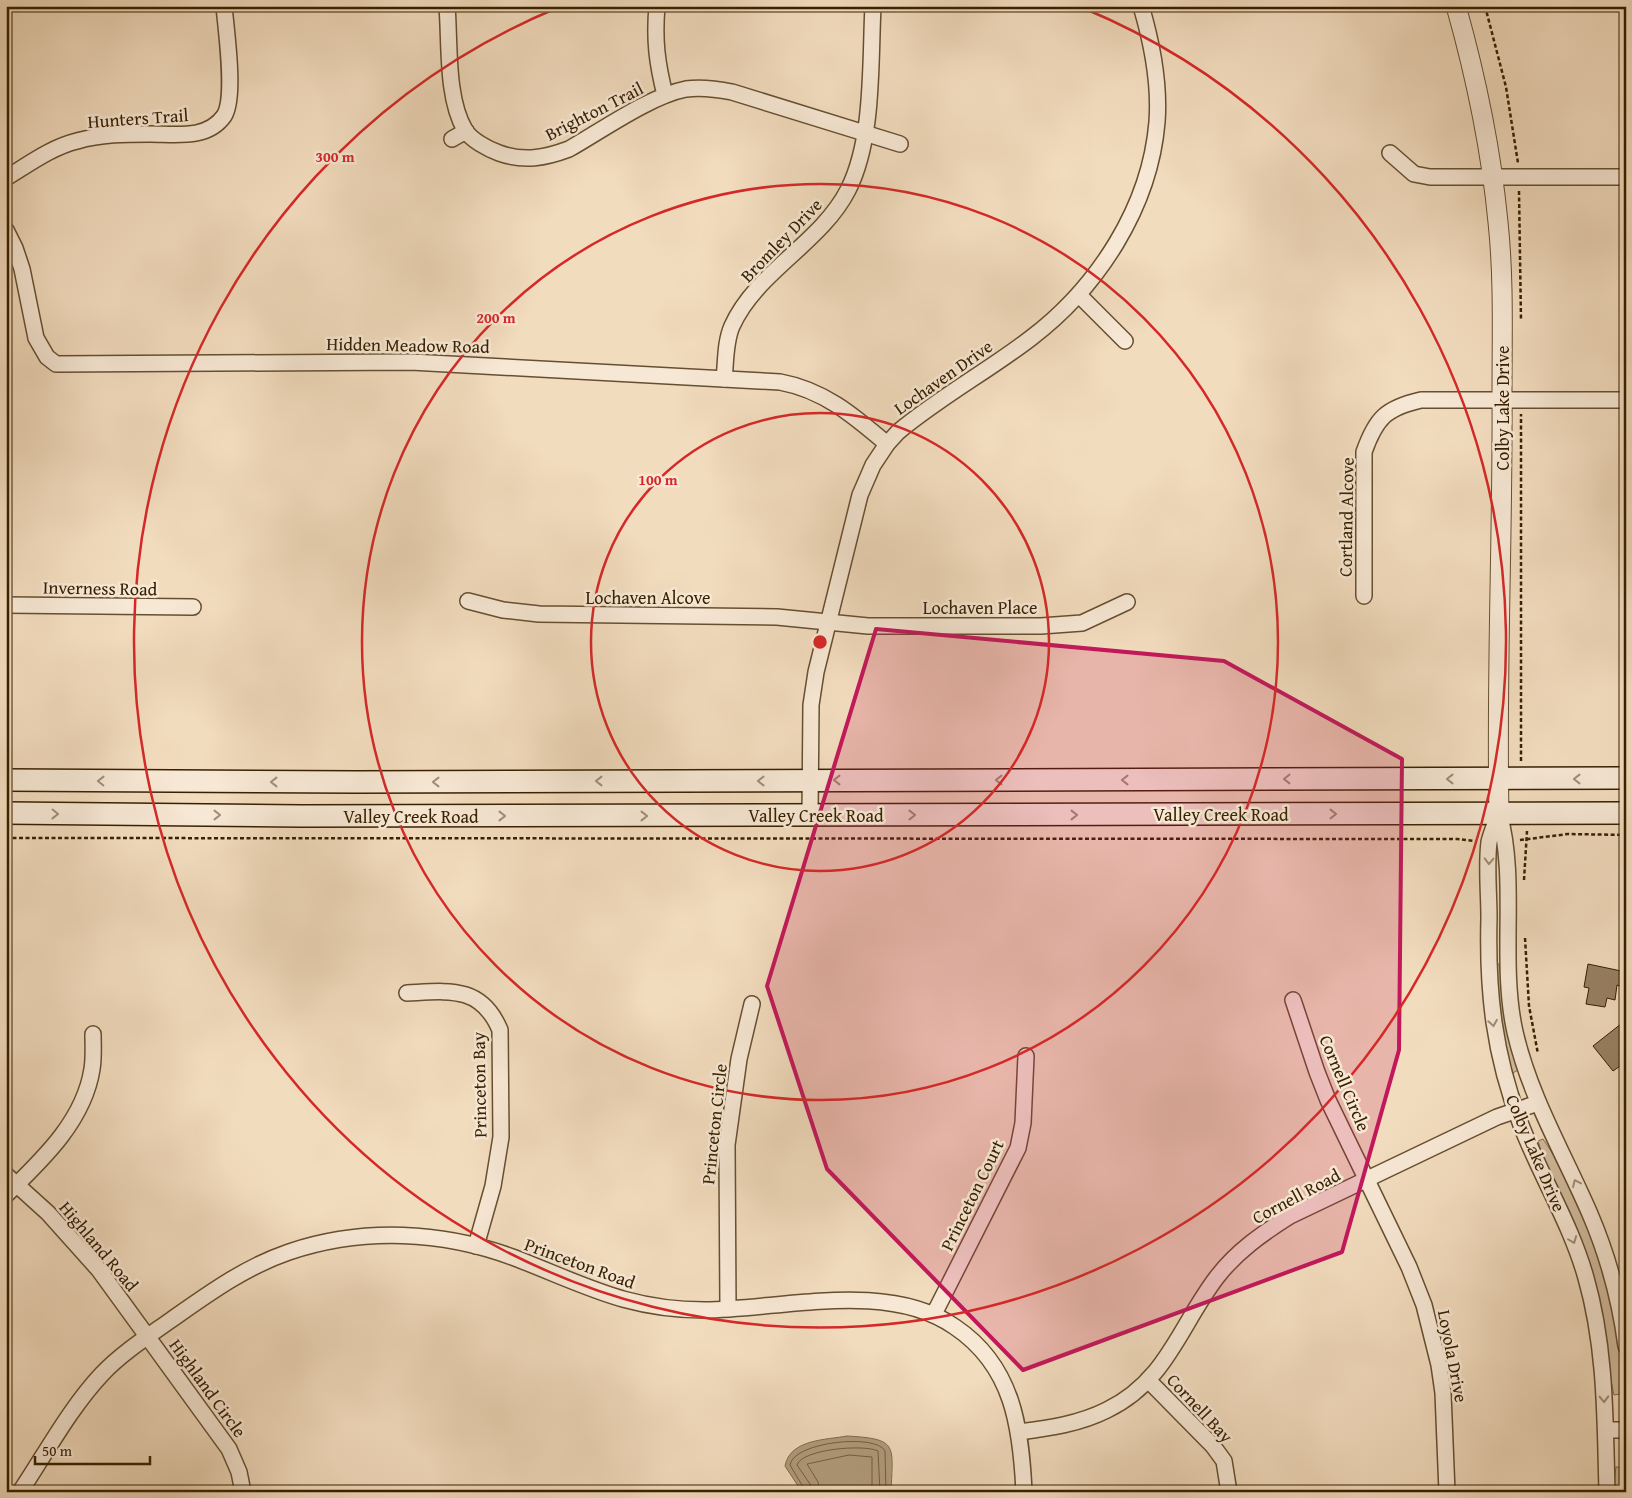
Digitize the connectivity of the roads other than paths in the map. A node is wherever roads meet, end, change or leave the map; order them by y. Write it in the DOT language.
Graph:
graph roads {
  1 [pos="224,6"];
  2 [pos="447,6"];
  3 [pos="657,6"];
  4 [pos="873,6"];
  5 [pos="1140,6"];
  6 [pos="1456,6"];
  7 [pos="665,95"];
  8 [pos="466,131"];
  9 [pos="866,134"];
  10 [pos="452,138"];
  11 [pos="900,144"];
  12 [pos="1390,153"];
  13 [pos="1493,177"];
  14 [pos="1626,177"];
  15 [pos="6,178"];
  16 [pos="6,230"];
  17 [pos="1079,295"];
  18 [pos="1125,341"];
  19 [pos="724,378"];
  20 [pos="1502,400"];
  21 [pos="1626,400"];
  22 [pos="887,444"];
  23 [pos="1364,596"];
  24 [pos="468,601"];
  25 [pos="1126,602"];
  26 [pos="6,605"];
  27 [pos="193,607"];
  28 [pos="829,624"];
  29 [pos="1626,778"];
  30 [pos="1499,779"];
  31 [pos="6,780"];
  32 [pos="810,781"];
  33 [pos="6,813"];
  34 [pos="1626,813"];
  35 [pos="1499,814"];
  36 [pos="810,815"];
  37 [pos="407,994"];
  38 [pos="1292,1000"];
  39 [pos="752,1004"];
  40 [pos="93,1034"];
  41 [pos="1026,1056"];
  42 [pos="1538,1103"];
  43 [pos="1516,1110"];
  44 [pos="1367,1179"];
  45 [pos="9,1184"];
  46 [pos="476,1246"];
  47 [pos="728,1308"];
  48 [pos="934,1314"];
  49 [pos="147,1337"];
  50 [pos="1626,1346"];
  51 [pos="1148,1380"];
  52 [pos="1606,1430"];
  53 [pos="1626,1430"];
  54 [pos="1019,1432"];
  55 [pos="20,1492"];
  56 [pos="243,1492"];
  57 [pos="1024,1492"];
  58 [pos="1229,1492"];
  59 [pos="1447,1492"];
  60 [pos="1607,1492"];
  1 -- 15 [label="street, Hunters Trail"];
  2 -- 8 [label="street"];
  3 -- 7 [label="street"];
  4 -- 9 [label="street, Bromley Drive"];
  5 -- 17 [label="street, Lochaven Drive"];
  6 -- 13 [label="street, Colby Lake Drive"];
  7 -- 8 [label="street, Brighton Trail"];
  7 -- 9 [label="street, Brighton Trail"];
  8 -- 10 [label="street"];
  9 -- 11 [label="street, Brighton Trail"];
  9 -- 19 [label="street, Bromley Drive"];
  12 -- 13 [label="street"];
  13 -- 14 [label="street"];
  13 -- 20 [label="street, Colby Lake Drive"];
  16 -- 19 [label="street, Hidden Meadow Road"];
  17 -- 18 [label="street"];
  17 -- 22 [label="street, Lochaven Drive"];
  19 -- 22 [label="street, Hidden Meadow Road"];
  20 -- 21 [label="street, Cortland Alcove"];
  20 -- 23 [label="street, Cortland Alcove"];
  20 -- 30 [label="street, Colby Lake Drive"];
  22 -- 28 [label="street, Lochaven Drive"];
  24 -- 28 [label="street, Lochaven Alcove"];
  25 -- 28 [label="street, Lochaven Place"];
  26 -- 27 [label="street, Inverness Road"];
  28 -- 32 [label="street, Lochaven Drive"];
  29 -- 30 [label="main road, Valley Creek Road, one-way"];
  30 -- 32 [label="main road, Valley Creek Road, one-way"];
  30 -- 35 [label="street, Colby Lake Drive"];
  32 -- 31 [label="main road, Valley Creek Road, one-way"];
  32 -- 36 [label="street, Lochaven Drive"];
  33 -- 36 [label="main road, Valley Creek Road, one-way"];
  34 -- 35 [label="main road, Valley Creek Road"];
  36 -- 35 [label="main road, Valley Creek Road, one-way"];
  35 -- 42 [label="street, Colby Lake Drive"];
  35 -- 43 [label="street, Colby Lake Drive, one-way"];
  37 -- 46 [label="street, Princeton Bay"];
  38 -- 44 [label="street, Cornell Circle"];
  39 -- 47 [label="street, Princeton Circle"];
  40 -- 45 [label="street"];
  41 -- 48 [label="street, Princeton Court"];
  42 -- 43 [label="street, Cornell Road"];
  50 -- 42 [label="street, Colby Lake Drive, one-way"];
  43 -- 44 [label="street, Cornell Road"];
  43 -- 52 [label="street, Colby Lake Drive, one-way"];
  44 -- 51 [label="street, Cornell Road"];
  44 -- 59 [label="street, Loyola Drive"];
  45 -- 49 [label="street, Highland Road"];
  46 -- 47 [label="street, Princeton Road"];
  46 -- 49 [label="street, Princeton Road"];
  47 -- 48 [label="street, Princeton Road"];
  48 -- 54 [label="street, Princeton Road"];
  49 -- 55 [label="street, Princeton Road"];
  49 -- 56 [label="street, Highland Circle"];
  51 -- 54 [label="street, Cornell Road"];
  51 -- 58 [label="street, Cornell Bay"];
  52 -- 53 [label="street"];
  52 -- 60 [label="street, Colby Lake Drive"];
  54 -- 57 [label="street, Princeton Road"];
}
